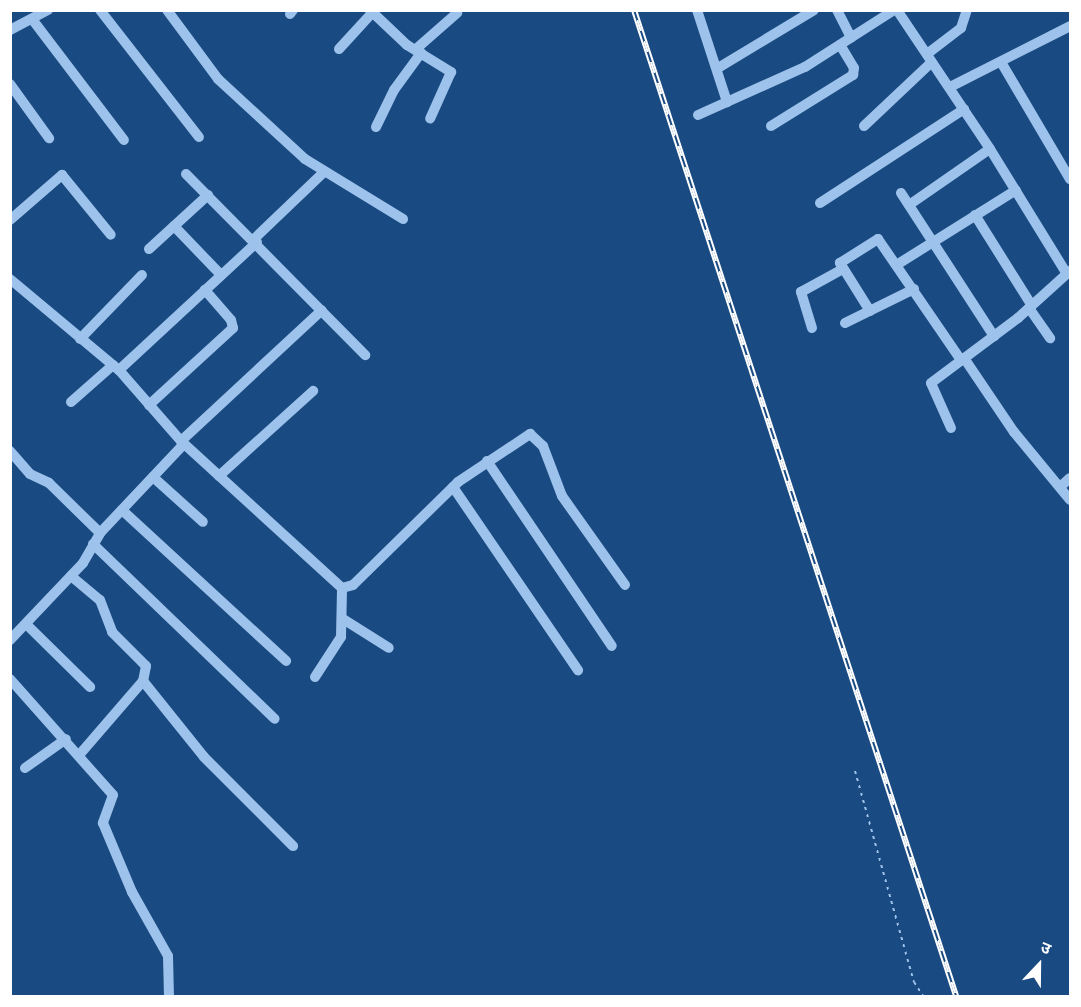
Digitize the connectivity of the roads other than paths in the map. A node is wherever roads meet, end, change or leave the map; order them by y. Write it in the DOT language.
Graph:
graph roads {
  1 [pos="48,10"];
  2 [pos="100,10"];
  3 [pos="167,10"];
  4 [pos="697,10"];
  5 [pos="814,10"];
  6 [pos="837,10"];
  7 [pos="896,10"];
  8 [pos="967,10"];
  9 [pos="371,12"];
  10 [pos="457,13"];
  11 [pos="32,19"];
  12 [pos="1071,26"];
  13 [pos="10,30"];
  14 [pos="851,38"];
  15 [pos="840,45"];
  16 [pos="339,49"];
  17 [pos="418,51"];
  18 [pos="930,58"];
  19 [pos="1001,62"];
  20 [pos="718,68"];
  21 [pos="10,84"];
  22 [pos="950,87"];
  23 [pos="727,102"];
  24 [pos="964,109"];
  25 [pos="698,115"];
  26 [pos="430,119"];
  27 [pos="771,126"];
  28 [pos="864,126"];
  29 [pos="376,127"];
  30 [pos="199,137"];
  31 [pos="50,138"];
  32 [pos="124,140"];
  33 [pos="990,149"];
  34 [pos="324,172"];
  35 [pos="186,174"];
  36 [pos="1071,179"];
  37 [pos="1016,190"];
  38 [pos="901,193"];
  39 [pos="208,195"];
  40 [pos="820,203"];
  41 [pos="909,205"];
  42 [pos="975,215"];
  43 [pos="403,219"];
  44 [pos="10,220"];
  45 [pos="174,226"];
  46 [pos="111,235"];
  47 [pos="255,241"];
  48 [pos="933,241"];
  49 [pos="149,249"];
  50 [pos="898,264"];
  51 [pos="843,269"];
  52 [pos="1069,273"];
  53 [pos="142,275"];
  54 [pos="221,275"];
  55 [pos="10,279"];
  56 [pos="915,289"];
  57 [pos="205,290"];
  58 [pos="1030,307"];
  59 [pos="322,310"];
  60 [pos="870,311"];
  61 [pos="845,323"];
  62 [pos="812,328"];
  63 [pos="994,336"];
  64 [pos="1050,338"];
  65 [pos="80,339"];
  66 [pos="365,355"];
  67 [pos="963,359"];
  68 [pos="116,367"];
  69 [pos="313,391"];
  70 [pos="71,402"];
  71 [pos="149,405"];
  72 [pos="951,428"];
  73 [pos="183,443"];
  74 [pos="10,451"];
  75 [pos="487,461"];
  76 [pos="14,464"];
  77 [pos="219,476"];
  78 [pos="153,477"];
  79 [pos="1071,478"];
  80 [pos="453,487"];
  81 [pos="1060,487"];
  82 [pos="1071,500"];
  83 [pos="122,510"];
  84 [pos="203,522"];
  85 [pos="100,533"];
  86 [pos="93,544"];
  87 [pos="71,576"];
  88 [pos="625,585"];
  89 [pos="342,588"];
  90 [pos="343,619"];
  91 [pos="26,624"];
  92 [pos="10,640"];
  93 [pos="612,646"];
  94 [pos="389,648"];
  95 [pos="286,661"];
  96 [pos="578,670"];
  97 [pos="315,677"];
  98 [pos="10,679"];
  99 [pos="143,681"];
  100 [pos="90,687"];
  101 [pos="275,718"];
  102 [pos="66,739"];
  103 [pos="80,754"];
  104 [pos="25,768"];
  105 [pos="293,846"];
  106 [pos="169,996"];
  1 -- 11 [label="street"];
  2 -- 30 [label="street"];
  3 -- 34 [label="street"];
  4 -- 20 [label="street"];
  5 -- 20 [label="street"];
  6 -- 14 [label="street"];
  7 -- 14 [label="street"];
  7 -- 18 [label="street"];
  8 -- 18 [label="street"];
  9 -- 16 [label="street"];
  9 -- 17 [label="street"];
  10 -- 17 [label="street"];
  11 -- 13 [label="street"];
  11 -- 32 [label="street"];
  12 -- 19 [label="street"];
  14 -- 15 [label="street"];
  15 -- 23 [label="street"];
  15 -- 27 [label="street"];
  17 -- 26 [label="street"];
  17 -- 29 [label="street"];
  18 -- 22 [label="street"];
  18 -- 28 [label="street"];
  19 -- 22 [label="street"];
  19 -- 36 [label="street"];
  20 -- 23 [label="street"];
  21 -- 31 [label="street"];
  22 -- 24 [label="street"];
  23 -- 25 [label="street"];
  24 -- 33 [label="street"];
  24 -- 40 [label="street"];
  33 -- 37 [label="street"];
  33 -- 41 [label="street"];
  34 -- 43 [label="street"];
  34 -- 47 [label="street"];
  35 -- 39 [label="street"];
  37 -- 42 [label="street"];
  37 -- 52 [label="street"];
  38 -- 41 [label="street"];
  39 -- 45 [label="street"];
  39 -- 47 [label="street"];
  41 -- 48 [label="street"];
  42 -- 48 [label="street"];
  42 -- 58 [label="street"];
  44 -- 46 [label="street"];
  45 -- 49 [label="street"];
  45 -- 54 [label="street"];
  47 -- 54 [label="street"];
  47 -- 59 [label="street"];
  48 -- 50 [label="street"];
  48 -- 63 [label="street"];
  50 -- 51 [label="street"];
  50 -- 56 [label="street"];
  51 -- 60 [label="street"];
  51 -- 62 [label="street"];
  52 -- 58 [label="street"];
  53 -- 65 [label="street"];
  54 -- 57 [label="street"];
  55 -- 65 [label="street"];
  56 -- 60 [label="street"];
  56 -- 67 [label="street"];
  57 -- 68 [label="street"];
  57 -- 71 [label="street"];
  58 -- 63 [label="street"];
  58 -- 64 [label="street"];
  59 -- 66 [label="street"];
  59 -- 73 [label="street"];
  60 -- 61 [label="street"];
  63 -- 67 [label="street"];
  65 -- 68 [label="street"];
  67 -- 72 [label="street"];
  67 -- 81 [label="street"];
  68 -- 70 [label="street"];
  68 -- 71 [label="street"];
  69 -- 77 [label="street"];
  71 -- 73 [label="street"];
  73 -- 77 [label="street"];
  73 -- 78 [label="street"];
  74 -- 76 [label="street"];
  75 -- 80 [label="street"];
  75 -- 88 [label="street"];
  75 -- 93 [label="street"];
  76 -- 85 [label="street"];
  77 -- 89 [label="street"];
  78 -- 83 [label="street"];
  78 -- 84 [label="street"];
  79 -- 81 [label="street"];
  80 -- 89 [label="street"];
  80 -- 96 [label="street"];
  81 -- 82 [label="street"];
  83 -- 85 [label="street"];
  83 -- 95 [label="street"];
  85 -- 86 [label="street"];
  86 -- 87 [label="street"];
  86 -- 101 [label="street"];
  87 -- 91 [label="street"];
  87 -- 99 [label="street"];
  89 -- 90 [label="street"];
  90 -- 94 [label="street"];
  90 -- 97 [label="street"];
  91 -- 92 [label="street"];
  91 -- 100 [label="street"];
  98 -- 102 [label="street"];
  99 -- 103 [label="street"];
  99 -- 105 [label="street"];
  102 -- 103 [label="street"];
  102 -- 104 [label="street"];
  103 -- 106 [label="street"];
}
